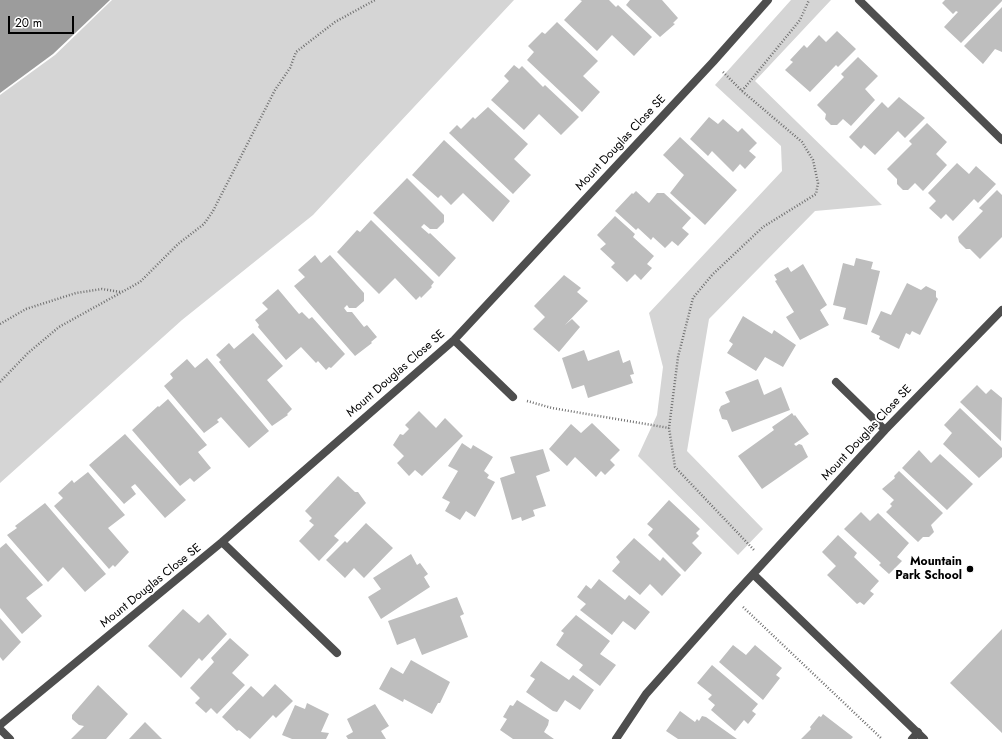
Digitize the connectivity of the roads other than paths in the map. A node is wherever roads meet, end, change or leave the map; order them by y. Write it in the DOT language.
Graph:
graph roads {
  1 [pos="768,0"];
  2 [pos="859,0"];
  3 [pos="1002,140"];
  4 [pos="1002,310"];
  5 [pos="454,340"];
  6 [pos="836,382"];
  7 [pos="513,397"];
  8 [pos="885,430"];
  9 [pos="222,542"];
  10 [pos="752,574"];
  11 [pos="337,652"];
  12 [pos="0,726"];
  13 [pos="0,729"];
  14 [pos="918,732"];
  15 [pos="10,739"];
  16 [pos="616,739"];
  17 [pos="912,739"];
  18 [pos="924,739"];
  1 -- 5 [label="street, Mount Douglas Close SE"];
  2 -- 3 [label="street"];
  4 -- 8 [label="street, Mount Douglas Close SE"];
  5 -- 7 [label="street"];
  5 -- 9 [label="street, Mount Douglas Close SE"];
  6 -- 8 [label="street"];
  8 -- 10 [label="street, Mount Douglas Close SE"];
  9 -- 11 [label="street"];
  9 -- 12 [label="street, Mount Douglas Close SE"];
  10 -- 14 [label="street"];
  10 -- 16 [label="street, Mount Douglas Close SE"];
  13 -- 15 [label="street"];
  14 -- 17 [label="street"];
  14 -- 18 [label="street"];
}
